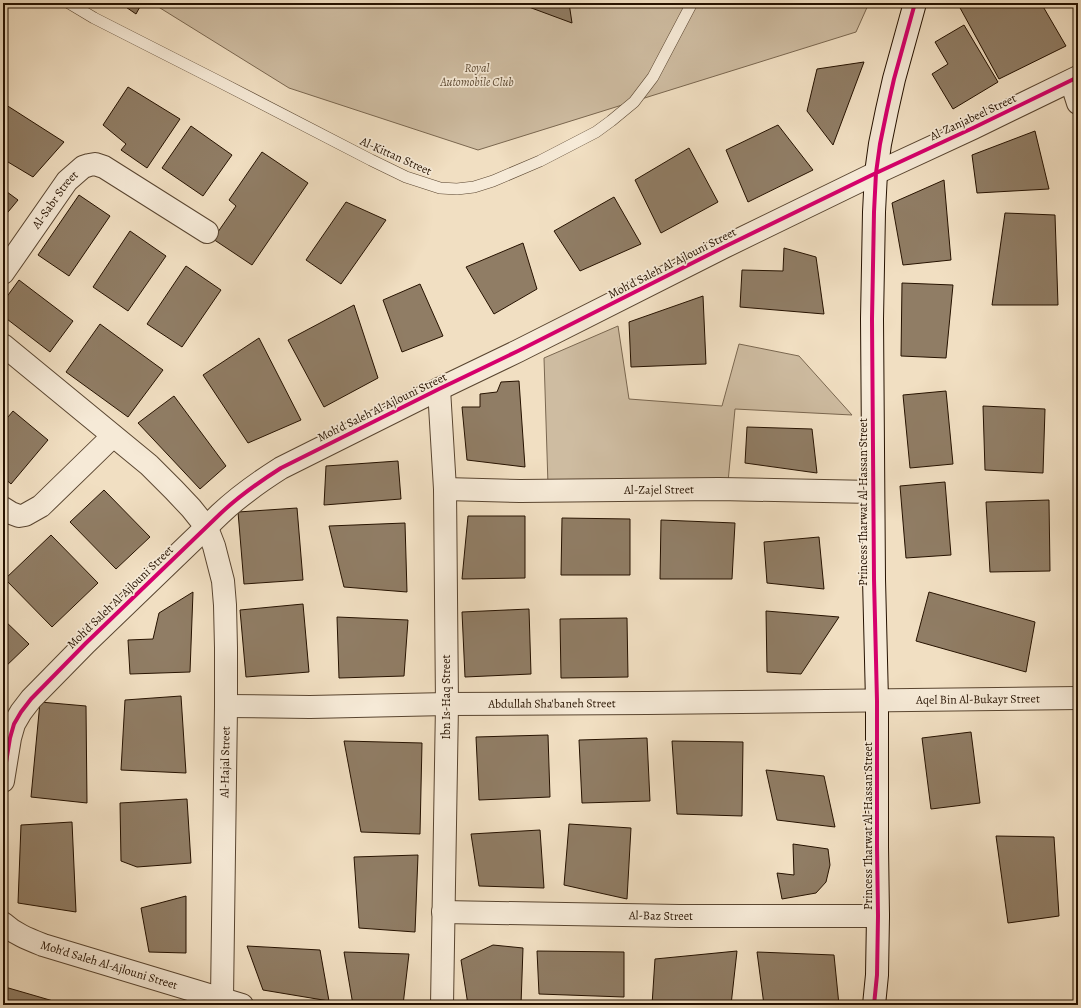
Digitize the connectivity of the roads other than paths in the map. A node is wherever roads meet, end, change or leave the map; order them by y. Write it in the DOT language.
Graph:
graph roads {
  1 [pos="69,3"];
  2 [pos="692,3"];
  3 [pos="915,3"];
  4 [pos="1075,79"];
  5 [pos="1078,103"];
  6 [pos="876,173"];
  7 [pos="207,232"];
  8 [pos="3,274"];
  9 [pos="3,345"];
  10 [pos="439,389"];
  11 [pos="113,436"];
  12 [pos="445,489"];
  13 [pos="873,492"];
  14 [pos="3,508"];
  15 [pos="207,528"];
  16 [pos="1078,698"];
  17 [pos="877,701"];
  18 [pos="447,704"];
  19 [pos="226,706"];
  20 [pos="3,781"];
  21 [pos="443,912"];
  22 [pos="878,916"];
  23 [pos="3,923"];
  24 [pos="232,1002"];
  25 [pos="442,1005"];
  26 [pos="874,1005"];
  1 -- 2 [label="lane, Al-Kittan Street"];
  3 -- 6 [label="street, Princess Tharwat Al-Hassan Street"];
  4 -- 5 [label="street"];
  4 -- 6 [label="street, Al-Zanjabeel Street"];
  6 -- 10 [label="street, Moh'd Saleh Al-Ajlouni Street"];
  6 -- 13 [label="street, Princess Tharwat Al-Hassan Street"];
  7 -- 8 [label="street, Al-Sabr Street"];
  9 -- 11 [label="street"];
  10 -- 12 [label="street, Ibn Is-Haq Street"];
  10 -- 15 [label="street, Moh'd Saleh Al-Ajlouni Street"];
  11 -- 14 [label="street"];
  11 -- 15 [label="street"];
  12 -- 13 [label="street, Al-Zajel Street"];
  12 -- 18 [label="street, Ibn Is-Haq Street"];
  13 -- 17 [label="street, Princess Tharwat Al-Hassan Street"];
  15 -- 19 [label="street, Al-Hajal Street"];
  15 -- 20 [label="street, Moh'd Saleh Al-Ajlouni Street"];
  16 -- 17 [label="street, Aqel Bin Al-Bukayr Street"];
  17 -- 18 [label="street, Abdullah Sha'baneh Street"];
  17 -- 22 [label="street, Princess Tharwat Al-Hassan Street"];
  18 -- 19 [label="street, Abdullah Sha'baneh Street"];
  18 -- 21 [label="street, Ibn Is-Haq Street"];
  19 -- 24 [label="street, Al-Hajal Street"];
  21 -- 22 [label="street, Al-Baz Street"];
  21 -- 25 [label="street, Ibn Is-Haq Street"];
  22 -- 26 [label="street, Princess Tharwat Al-Hassan Street"];
  23 -- 24 [label="street, Moh'd Saleh Al-Ajlouni Street"];
}
